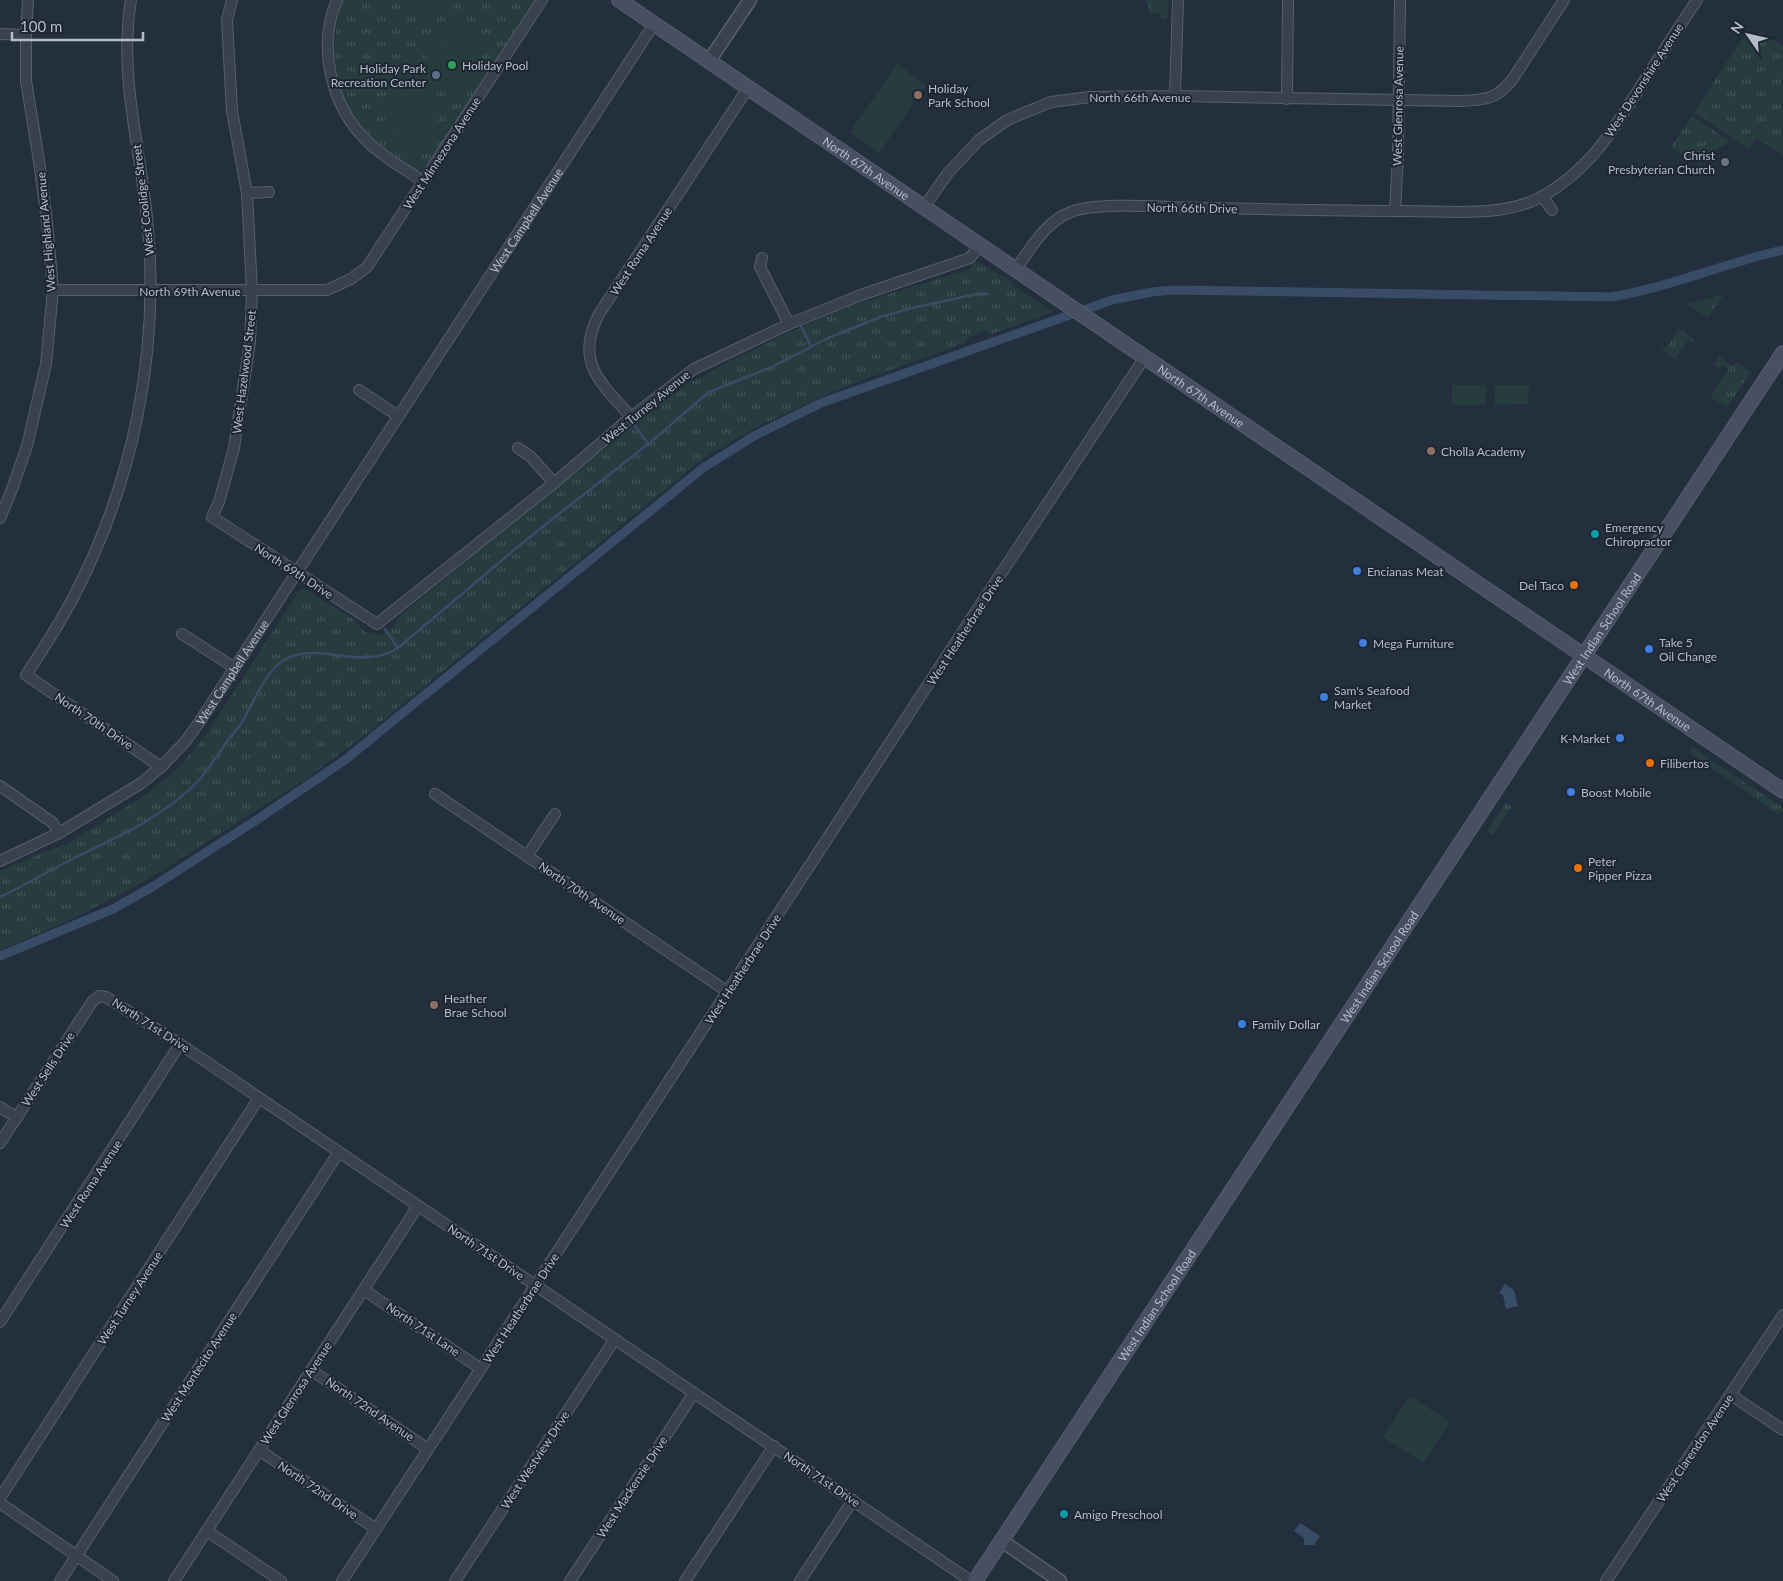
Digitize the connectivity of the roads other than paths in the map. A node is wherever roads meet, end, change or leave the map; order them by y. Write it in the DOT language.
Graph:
graph roads {
  1 [pos="28,0"];
  2 [pos="131,0"];
  3 [pos="232,0"];
  4 [pos="337,0"];
  5 [pos="542,0"];
  6 [pos="619,0"];
  7 [pos="750,0"];
  8 [pos="1178,0"];
  9 [pos="1288,0"];
  10 [pos="1400,0"];
  11 [pos="1564,0"];
  12 [pos="1696,0"];
  13 [pos="654,24"];
  14 [pos="0,34"];
  15 [pos="26,35"];
  16 [pos="709,61"];
  17 [pos="748,88"];
  18 [pos="1175,96"];
  19 [pos="1287,98"];
  20 [pos="1399,100"];
  21 [pos="424,182"];
  22 [pos="269,192"];
  23 [pos="248,193"];
  24 [pos="1542,196"];
  25 [pos="924,208"];
  26 [pos="1552,210"];
  27 [pos="1395,211"];
  28 [pos="980,245"];
  29 [pos="762,258"];
  30 [pos="1016,270"];
  31 [pos="53,290"];
  32 [pos="327,290"];
  33 [pos="151,291"];
  34 [pos="252,291"];
  35 [pos="789,324"];
  36 [pos="1783,353"];
  37 [pos="1145,357"];
  38 [pos="359,390"];
  39 [pos="398,416"];
  40 [pos="630,417"];
  41 [pos="518,448"];
  42 [pos="554,483"];
  43 [pos="212,517"];
  44 [pos="0,518"];
  45 [pos="297,572"];
  46 [pos="376,624"];
  47 [pos="182,634"];
  48 [pos="1583,655"];
  49 [pos="235,668"];
  50 [pos="26,675"];
  51 [pos="161,767"];
  52 [pos="0,786"];
  53 [pos="1783,791"];
  54 [pos="435,794"];
  55 [pos="555,814"];
  56 [pos="59,833"];
  57 [pos="527,856"];
  58 [pos="0,861"];
  59 [pos="728,992"];
  60 [pos="99,996"];
  61 [pos="180,1044"];
  62 [pos="259,1098"];
  63 [pos="0,1107"];
  64 [pos="17,1118"];
  65 [pos="0,1143"];
  66 [pos="339,1152"];
  67 [pos="418,1206"];
  68 [pos="536,1286"];
  69 [pos="364,1290"];
  70 [pos="1783,1315"];
  71 [pos="0,1322"];
  72 [pos="615,1339"];
  73 [pos="481,1369"];
  74 [pos="311,1370"];
  75 [pos="694,1393"];
  76 [pos="1730,1395"];
  77 [pos="1783,1430"];
  78 [pos="774,1446"];
  79 [pos="428,1449"];
  80 [pos="259,1450"];
  81 [pos="0,1498"];
  82 [pos="853,1500"];
  83 [pos="0,1503"];
  84 [pos="376,1530"];
  85 [pos="207,1531"];
  86 [pos="1002,1541"];
  87 [pos="76,1556"];
  88 [pos="60,1581"];
  89 [pos="113,1581"];
  90 [pos="174,1581"];
  91 [pos="281,1581"];
  92 [pos="342,1581"];
  93 [pos="455,1581"];
  94 [pos="570,1581"];
  95 [pos="685,1581"];
  96 [pos="800,1581"];
  97 [pos="971,1581"];
  98 [pos="975,1581"];
  99 [pos="1060,1581"];
  100 [pos="1606,1581"];
  1 -- 15 [label="street, West Highland Avenue"];
  2 -- 33 [label="street, West Coolidge Street"];
  3 -- 23 [label="street, West Hazelwood Street"];
  4 -- 21 [label="street"];
  5 -- 21 [label="street, West Minnezona Avenue"];
  6 -- 13 [label="main road, North 67th Avenue"];
  7 -- 16 [label="street"];
  8 -- 18 [label="street"];
  9 -- 19 [label="street"];
  10 -- 20 [label="street, West Glenrosa Avenue"];
  11 -- 20 [label="street"];
  12 -- 24 [label="street, West Devonshire Avenue"];
  13 -- 16 [label="main road, North 67th Avenue"];
  13 -- 39 [label="street, West Campbell Avenue"];
  14 -- 15 [label="street"];
  15 -- 31 [label="street, West Highland Avenue"];
  16 -- 17 [label="main road, North 67th Avenue"];
  17 -- 25 [label="main road, North 67th Avenue"];
  17 -- 40 [label="street, West Roma Avenue"];
  18 -- 19 [label="street, North 66th Avenue"];
  18 -- 25 [label="street, North 66th Avenue"];
  19 -- 20 [label="street, North 66th Avenue"];
  20 -- 27 [label="street, West Glenrosa Avenue"];
  21 -- 32 [label="street, West Minnezona Avenue"];
  22 -- 23 [label="street"];
  23 -- 34 [label="street, West Hazelwood Street"];
  24 -- 26 [label="street"];
  24 -- 27 [label="street, West Devonshire Avenue"];
  25 -- 28 [label="main road, North 67th Avenue"];
  27 -- 30 [label="street, North 66th Drive"];
  28 -- 30 [label="main road, North 67th Avenue"];
  28 -- 35 [label="street, West Turney Avenue"];
  29 -- 35 [label="street"];
  30 -- 37 [label="main road, North 67th Avenue"];
  31 -- 33 [label="street, North 69th Avenue"];
  31 -- 44 [label="street, West Highland Avenue"];
  32 -- 34 [label="street, North 69th Avenue"];
  33 -- 34 [label="street, North 69th Avenue"];
  33 -- 50 [label="street, West Coolidge Street"];
  34 -- 43 [label="street, West Hazelwood Street"];
  35 -- 40 [label="street, West Turney Avenue"];
  36 -- 48 [label="main road, West Indian School Road"];
  37 -- 48 [label="main road, North 67th Avenue"];
  37 -- 59 [label="street, West Heatherbrae Drive"];
  38 -- 39 [label="street"];
  39 -- 45 [label="street, West Campbell Avenue"];
  40 -- 42 [label="street, West Turney Avenue"];
  41 -- 42 [label="street"];
  42 -- 46 [label="street, West Turney Avenue"];
  43 -- 45 [label="street, North 69th Drive"];
  45 -- 46 [label="street, North 69th Drive"];
  45 -- 49 [label="street, West Campbell Avenue"];
  47 -- 49 [label="street"];
  48 -- 53 [label="main road, North 67th Avenue"];
  48 -- 86 [label="main road, West Indian School Road"];
  49 -- 51 [label="street, West Campbell Avenue"];
  50 -- 51 [label="street, North 70th Drive"];
  51 -- 56 [label="street, West Campbell Avenue"];
  52 -- 56 [label="street"];
  54 -- 57 [label="street, North 70th Avenue"];
  55 -- 57 [label="street"];
  56 -- 58 [label="street, West Campbell Avenue"];
  57 -- 59 [label="street, North 70th Avenue"];
  59 -- 68 [label="street, West Heatherbrae Drive"];
  60 -- 61 [label="street, North 71st Drive"];
  60 -- 64 [label="street, West Sells Drive"];
  61 -- 62 [label="street, North 71st Drive"];
  61 -- 71 [label="street, West Roma Avenue"];
  62 -- 66 [label="street, North 71st Drive"];
  62 -- 81 [label="street, West Turney Avenue"];
  63 -- 64 [label="street"];
  64 -- 65 [label="street, West Sells Drive"];
  66 -- 67 [label="street, North 71st Drive"];
  66 -- 87 [label="street, West Montecito Avenue"];
  67 -- 68 [label="street, North 71st Drive"];
  67 -- 69 [label="street, West Glenrosa Avenue"];
  68 -- 72 [label="street, North 71st Drive"];
  68 -- 73 [label="street, West Heatherbrae Drive"];
  69 -- 73 [label="street, North 71st Lane"];
  69 -- 74 [label="street, West Glenrosa Avenue"];
  70 -- 76 [label="street, West Clarendon Avenue"];
  72 -- 75 [label="street, North 71st Drive"];
  72 -- 93 [label="street, West Westview Drive"];
  73 -- 79 [label="street, West Heatherbrae Drive"];
  74 -- 79 [label="street, North 72nd Avenue"];
  74 -- 80 [label="street, West Glenrosa Avenue"];
  75 -- 78 [label="street, North 71st Drive"];
  75 -- 94 [label="street, West Mackenzie Drive"];
  76 -- 77 [label="street"];
  76 -- 100 [label="street, West Clarendon Avenue"];
  78 -- 82 [label="street, North 71st Drive"];
  78 -- 95 [label="street"];
  79 -- 84 [label="street, West Heatherbrae Drive"];
  80 -- 84 [label="street, North 72nd Drive"];
  80 -- 85 [label="street, West Glenrosa Avenue"];
  82 -- 96 [label="street"];
  82 -- 97 [label="street, North 71st Drive"];
  83 -- 87 [label="street"];
  84 -- 92 [label="street, West Heatherbrae Drive"];
  85 -- 90 [label="street, West Glenrosa Avenue"];
  85 -- 91 [label="street"];
  86 -- 98 [label="main road, West Indian School Road"];
  86 -- 99 [label="street"];
  87 -- 88 [label="street, West Montecito Avenue"];
  87 -- 89 [label="street"];
}
